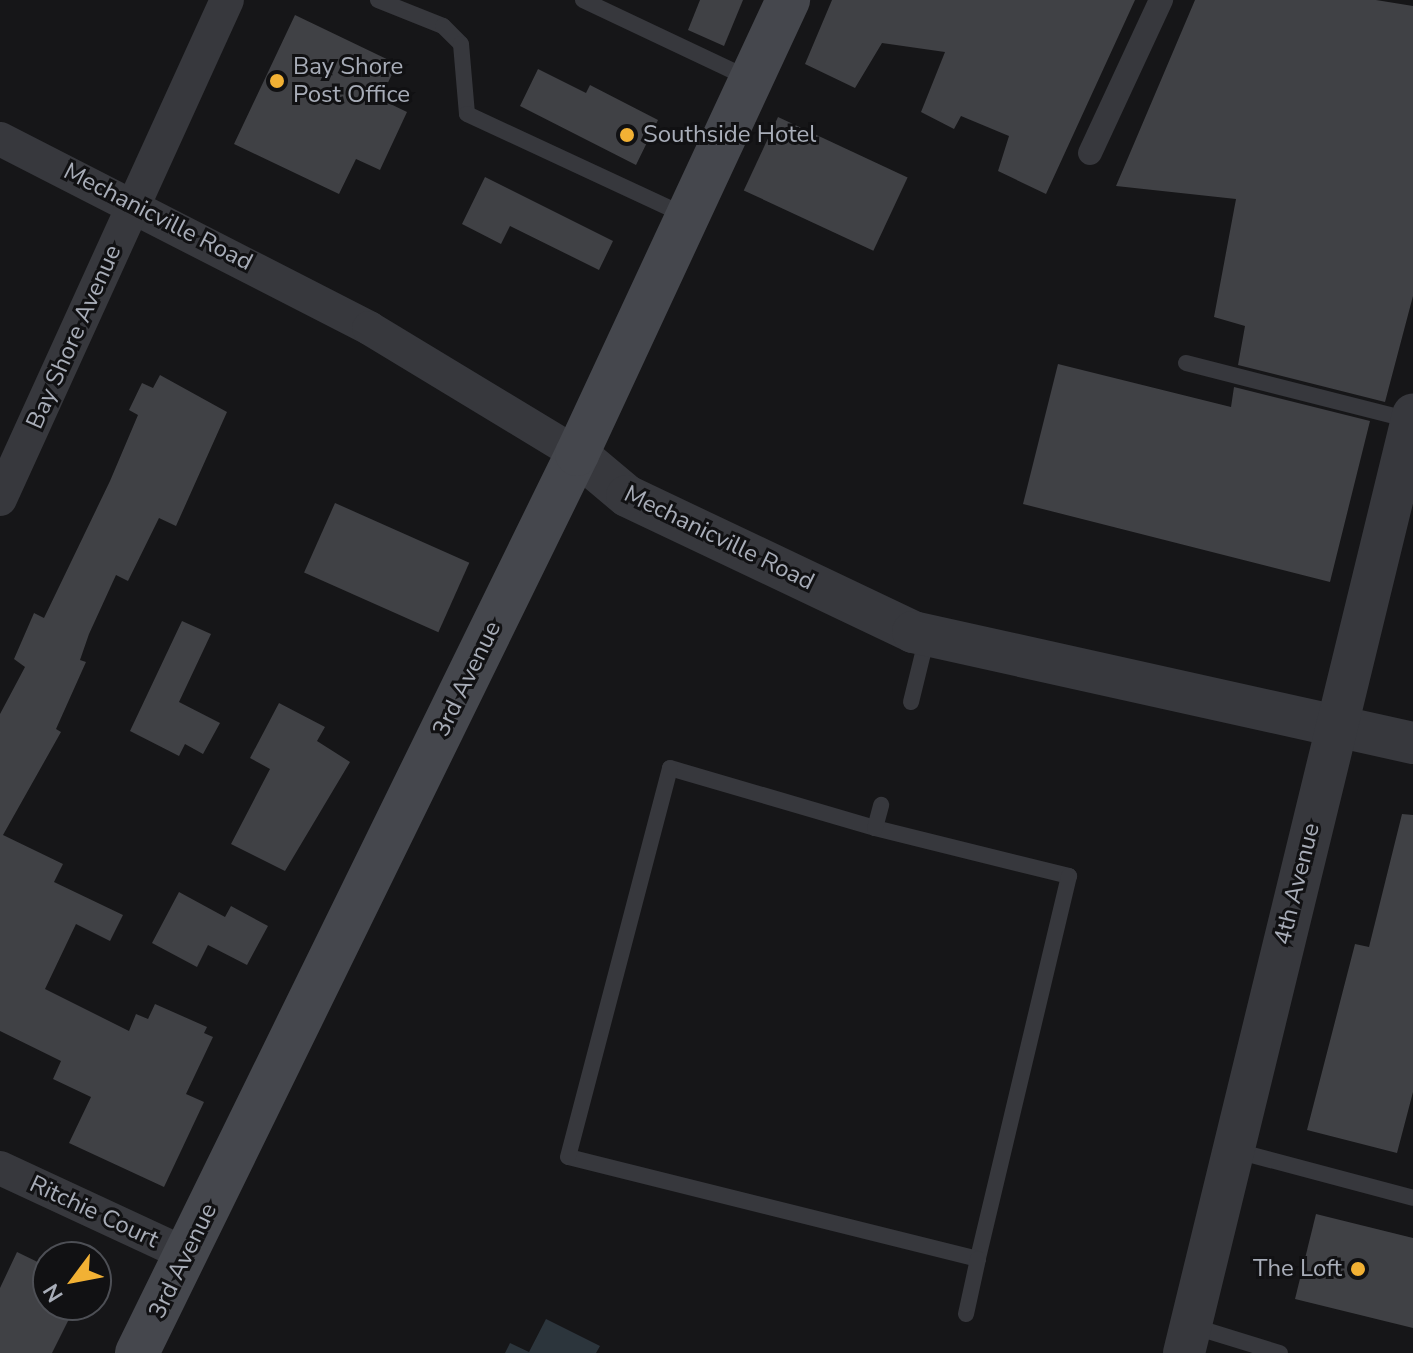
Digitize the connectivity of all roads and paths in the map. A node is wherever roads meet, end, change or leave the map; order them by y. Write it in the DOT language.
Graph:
graph roads {
  1 [pos="227,0"];
  2 [pos="378,0"];
  3 [pos="583,0"];
  4 [pos="788,0"];
  5 [pos="1161,0"];
  6 [pos="752,79"];
  7 [pos="0,139"];
  8 [pos="1090,153"];
  9 [pos="134,203"];
  10 [pos="689,217"];
  11 [pos="1186,363"];
  12 [pos="1412,418"];
  13 [pos="577,454"];
  14 [pos="0,499"];
  15 [pos="928,635"];
  16 [pos="911,702"];
  17 [pos="1336,727"];
  18 [pos="1413,743"];
  19 [pos="881,805"];
  20 [pos="875,828"];
  21 [pos="1232,1150"];
  22 [pos="0,1168"];
  23 [pos="1413,1198"];
  24 [pos="187,1255"];
  25 [pos="978,1259"];
  26 [pos="966,1314"];
  27 [pos="1187,1340"];
  28 [pos="137,1353"];
  29 [pos="1280,1353"];
  1 -- 9 [label="street, Bay Shore Avenue"];
  2 -- 10 [label="lane"];
  3 -- 6 [label="lane"];
  4 -- 6 [label="main road, 3rd Avenue"];
  5 -- 8 [label="street"];
  6 -- 10 [label="main road, 3rd Avenue"];
  7 -- 9 [label="street, Mechanicville Road"];
  9 -- 13 [label="street, Mechanicville Road"];
  9 -- 14 [label="street, Bay Shore Avenue"];
  10 -- 13 [label="main road, 3rd Avenue"];
  11 -- 12 [label="lane"];
  12 -- 17 [label="street, 4th Avenue"];
  13 -- 15 [label="street, Mechanicville Road"];
  13 -- 24 [label="main road, 3rd Avenue"];
  15 -- 16 [label="lane"];
  15 -- 17 [label="street, Mechanicville Road"];
  17 -- 18 [label="street, Mechanicville Road"];
  17 -- 21 [label="street, 4th Avenue"];
  19 -- 20 [label="lane"];
  20 -- 25 [label="lane"];
  20 -- 25 [label="lane"];
  21 -- 23 [label="lane"];
  21 -- 27 [label="street, 4th Avenue"];
  22 -- 24 [label="street, Ritchie Court"];
  24 -- 28 [label="main road, 3rd Avenue"];
  25 -- 26 [label="lane"];
  27 -- 29 [label="lane"];
}
